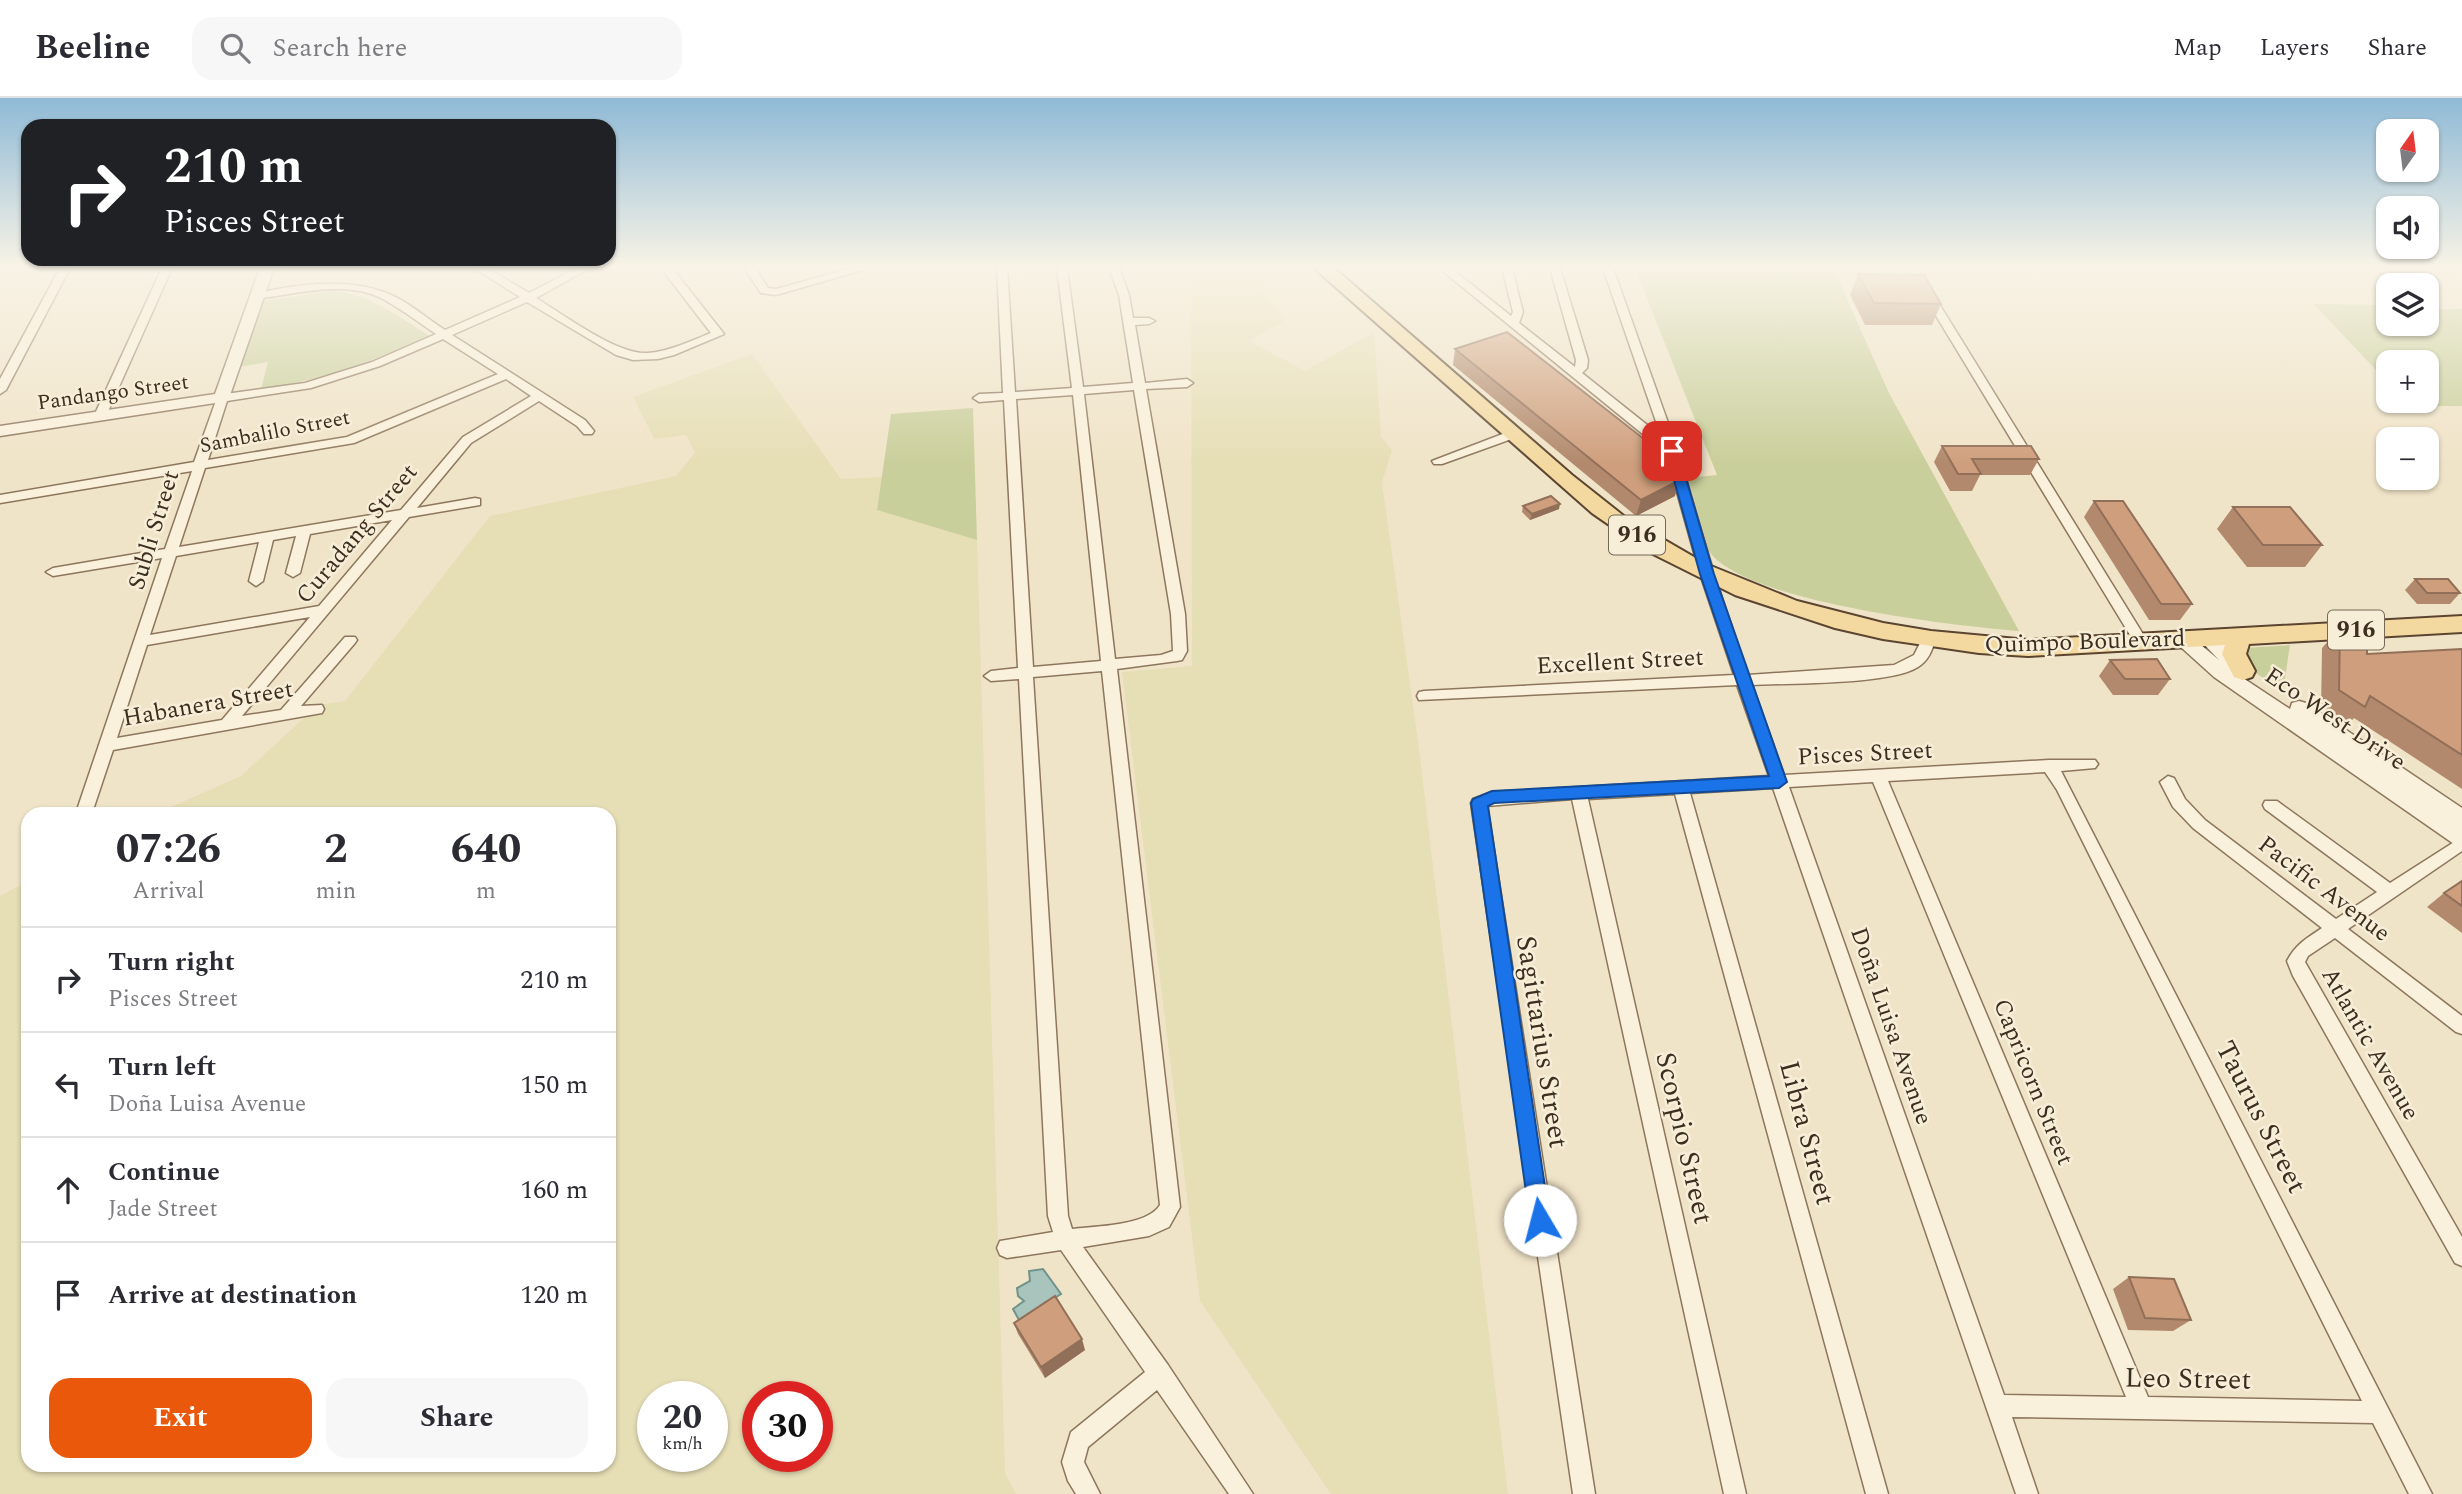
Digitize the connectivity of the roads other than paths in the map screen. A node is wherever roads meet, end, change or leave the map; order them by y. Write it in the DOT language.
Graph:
graph roads {
  1 [pos="30,333"];
  2 [pos="138,333"];
  3 [pos="244,333"];
  4 [pos="440,333"];
  5 [pos="447,333"];
  6 [pos="588,333"];
  7 [pos="717,333"];
  8 [pos="1006,333"];
  9 [pos="1070,333"];
  10 [pos="1131,333"];
  11 [pos="1397,333"];
  12 [pos="1524,333"];
  13 [pos="1574,333"];
  14 [pos="1631,333"];
  15 [pos="1952,333"];
  16 [pos="443,335"];
  17 [pos="1574,373"];
  18 [pos="506,375"];
  19 [pos="1187,383"];
  20 [pos="1141,386"];
  21 [pos="0,390"];
  22 [pos="1078,391"];
  23 [pos="540,396"];
  24 [pos="1010,396"];
  25 [pos="222,398"];
  26 [pos="979,398"];
  27 [pos="100,416"];
  28 [pos="0,431"];
  29 [pos="588,431"];
  30 [pos="1513,434"];
  31 [pos="1672,451"];
  32 [pos="1438,461"];
  33 [pos="198,467"];
  34 [pos="0,499"];
  35 [pos="475,502"];
  36 [pos="403,514"];
  37 [pos="304,530"];
  38 [pos="267,536"];
  39 [pos="172,551"];
  40 [pos="53,572"];
  41 [pos="293,573"];
  42 [pos="1707,574"];
  43 [pos="256,580"];
  44 [pos="323,610"];
  45 [pos="2462,624"];
  46 [pos="2239,637"];
  47 [pos="2208,639"];
  48 [pos="350,640"];
  49 [pos="1928,640"];
  50 [pos="2182,640"];
  51 [pos="143,641"];
  52 [pos="2141,642"];
  53 [pos="1108,666"];
  54 [pos="2243,671"];
  55 [pos="1026,674"];
  56 [pos="991,676"];
  57 [pos="1742,678"];
  58 [pos="1424,696"];
  59 [pos="317,709"];
  60 [pos="287,713"];
  61 [pos="2300,718"];
  62 [pos="228,723"];
  63 [pos="107,745"];
  64 [pos="2090,764"];
  65 [pos="2049,766"];
  66 [pos="1878,775"];
  67 [pos="1779,782"];
  68 [pos="2168,782"];
  69 [pos="1681,787"];
  70 [pos="1579,794"];
  71 [pos="2271,805"];
  72 [pos="86,807"];
  73 [pos="1478,807"];
  74 [pos="2462,819"];
  75 [pos="2462,838"];
  76 [pos="2462,843"];
  77 [pos="2390,892"];
  78 [pos="2335,929"];
  79 [pos="2462,1026"];
  80 [pos="1065,1239"];
  81 [pos="1007,1248"];
  82 [pos="2462,1256"];
  83 [pos="1160,1373"];
  84 [pos="1997,1406"];
  85 [pos="2141,1408"];
  86 [pos="2379,1412"];
  87 [pos="1089,1494"];
  88 [pos="1242,1494"];
  89 [pos="1584,1494"];
  90 [pos="1735,1494"];
  91 [pos="1877,1494"];
  92 [pos="2028,1494"];
  93 [pos="2421,1494"];
  1 -- 21 [label="street"];
  2 -- 27 [label="street"];
  3 -- 25 [label="street, Subli Street"];
  4 -- 16 [label="street"];
  5 -- 16 [label="street, Pandango Street"];
  6 -- 7 [label="street"];
  8 -- 24 [label="street"];
  9 -- 22 [label="street"];
  10 -- 20 [label="street"];
  11 -- 30 [label="main road, Quimpo Boulevard / 916"];
  12 -- 17 [label="street"];
  13 -- 17 [label="street"];
  14 -- 31 [label="street, Doña Luisa Avenue"];
  15 -- 52 [label="street"];
  16 -- 18 [label="street"];
  16 -- 25 [label="street, Pandango Street"];
  17 -- 31 [label="street"];
  18 -- 23 [label="street"];
  18 -- 33 [label="street, Sambalilo Street"];
  19 -- 20 [label="street"];
  20 -- 22 [label="street"];
  20 -- 53 [label="street"];
  22 -- 24 [label="street"];
  22 -- 53 [label="street"];
  23 -- 29 [label="street"];
  23 -- 36 [label="street, Curadang Street"];
  24 -- 26 [label="street"];
  24 -- 55 [label="street"];
  25 -- 27 [label="street, Pandango Street"];
  25 -- 33 [label="street, Subli Street"];
  27 -- 28 [label="street, Pandango Street"];
  30 -- 32 [label="street"];
  30 -- 42 [label="main road, Quimpo Boulevard / 916"];
  31 -- 42 [label="street, Doña Luisa Avenue"];
  33 -- 34 [label="street, Sambalilo Street"];
  33 -- 39 [label="street, Subli Street"];
  35 -- 36 [label="street"];
  36 -- 37 [label="street"];
  36 -- 44 [label="street, Curadang Street"];
  37 -- 38 [label="street"];
  37 -- 41 [label="street"];
  38 -- 39 [label="street"];
  38 -- 43 [label="street"];
  39 -- 40 [label="street"];
  39 -- 51 [label="street, Subli Street"];
  42 -- 49 [label="main road, Quimpo Boulevard / 916"];
  42 -- 57 [label="street, Doña Luisa Avenue"];
  44 -- 51 [label="street"];
  44 -- 62 [label="street, Curadang Street"];
  45 -- 46 [label="main road, Quimpo Boulevard / 916"];
  46 -- 47 [label="main road, Quimpo Boulevard / 916"];
  46 -- 54 [label="main road"];
  47 -- 50 [label="main road, Quimpo Boulevard / 916"];
  47 -- 54 [label="street, Eco West Drive"];
  48 -- 60 [label="street"];
  49 -- 52 [label="main road, Quimpo Boulevard / 916"];
  49 -- 57 [label="street, Excellent Street"];
  50 -- 52 [label="main road, Quimpo Boulevard / 916"];
  50 -- 61 [label="street, Eco West Drive"];
  51 -- 63 [label="street, Subli Street"];
  53 -- 55 [label="street"];
  53 -- 80 [label="street"];
  54 -- 61 [label="street, Eco West Drive"];
  55 -- 56 [label="street"];
  55 -- 80 [label="street"];
  57 -- 58 [label="street, Excellent Street"];
  57 -- 67 [label="street, Doña Luisa Avenue"];
  59 -- 60 [label="street, Habanera Street"];
  60 -- 62 [label="street, Habanera Street"];
  61 -- 74 [label="street, Eco West Drive"];
  61 -- 75 [label="street, Eco West Drive"];
  62 -- 63 [label="street, Habanera Street"];
  63 -- 72 [label="street, Subli Street"];
  64 -- 65 [label="street, Pisces Street"];
  65 -- 66 [label="street, Pisces Street"];
  65 -- 86 [label="street, Taurus Street"];
  66 -- 67 [label="street, Pisces Street"];
  66 -- 85 [label="street, Capricorn Street"];
  67 -- 69 [label="street, Pisces Street"];
  67 -- 84 [label="street, Doña Luisa Avenue"];
  68 -- 78 [label="street, Pacific Avenue"];
  69 -- 70 [label="street, Pisces Street"];
  69 -- 91 [label="street, Libra Street"];
  70 -- 73 [label="street, Pisces Street"];
  70 -- 90 [label="street, Scorpio Street"];
  71 -- 77 [label="street"];
  73 -- 89 [label="street, Sagittarius Street"];
  76 -- 77 [label="street, Atlantic Avenue"];
  77 -- 78 [label="street, Atlantic Avenue"];
  78 -- 79 [label="street, Pacific Avenue"];
  78 -- 82 [label="street, Atlantic Avenue"];
  80 -- 81 [label="street"];
  80 -- 83 [label="street"];
  83 -- 87 [label="street"];
  83 -- 88 [label="street"];
  84 -- 85 [label="street, Leo Street"];
  84 -- 92 [label="street, Doña Luisa Avenue"];
  85 -- 86 [label="street, Leo Street"];
  86 -- 93 [label="street, Taurus Street"];
}
